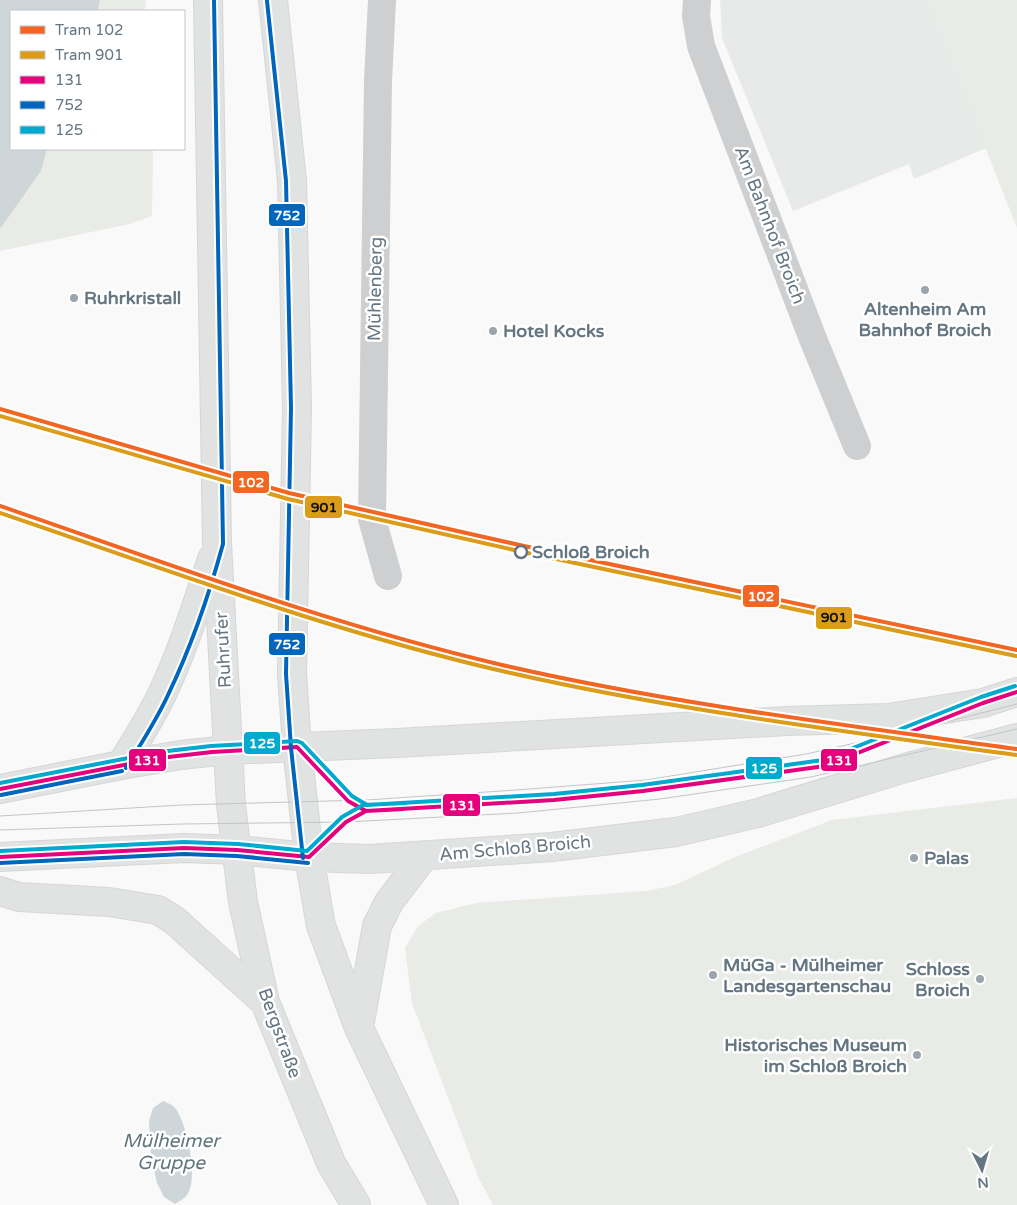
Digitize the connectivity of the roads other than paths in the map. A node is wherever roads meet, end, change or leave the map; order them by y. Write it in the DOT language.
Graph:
graph roads {
  1 [pos="208,0"];
  2 [pos="273,0"];
  3 [pos="382,0"];
  4 [pos="697,0"];
  5 [pos="857,446"];
  6 [pos="217,543"];
  7 [pos="388,576"];
  8 [pos="1017,692"];
  9 [pos="1017,738"];
  10 [pos="297,746"];
  11 [pos="228,750"];
  12 [pos="121,765"];
  13 [pos="0,789"];
  14 [pos="237,850"];
  15 [pos="424,856"];
  16 [pos="0,857"];
  17 [pos="308,857"];
  18 [pos="0,891"];
  19 [pos="265,1002"];
  20 [pos="359,1028"];
  21 [pos="356,1205"];
  22 [pos="444,1205"];
  1 -- 6 [label="main road, Ruhrufer"];
  2 -- 10 [label="main road"];
  3 -- 7 [label="street, Mühlenberg"];
  4 -- 5 [label="street, Am Bahnhof Broich"];
  6 -- 11 [label="main road, Ruhrufer"];
  6 -- 12 [label="main road"];
  8 -- 10 [label="main road"];
  9 -- 15 [label="main road, Am Schloß Broich"];
  10 -- 11 [label="main road"];
  10 -- 17 [label="main road"];
  11 -- 12 [label="main road"];
  11 -- 14 [label="main road, Ruhrufer"];
  12 -- 13 [label="main road"];
  14 -- 16 [label="main road, Am Schloß Broich"];
  14 -- 17 [label="main road, Am Schloß Broich"];
  14 -- 19 [label="main road, Bergstraße"];
  15 -- 17 [label="main road, Am Schloß Broich"];
  15 -- 20 [label="main road"];
  17 -- 20 [label="main road"];
  18 -- 19 [label="main road"];
  19 -- 21 [label="main road, Bergstraße"];
  20 -- 22 [label="main road"];
}
